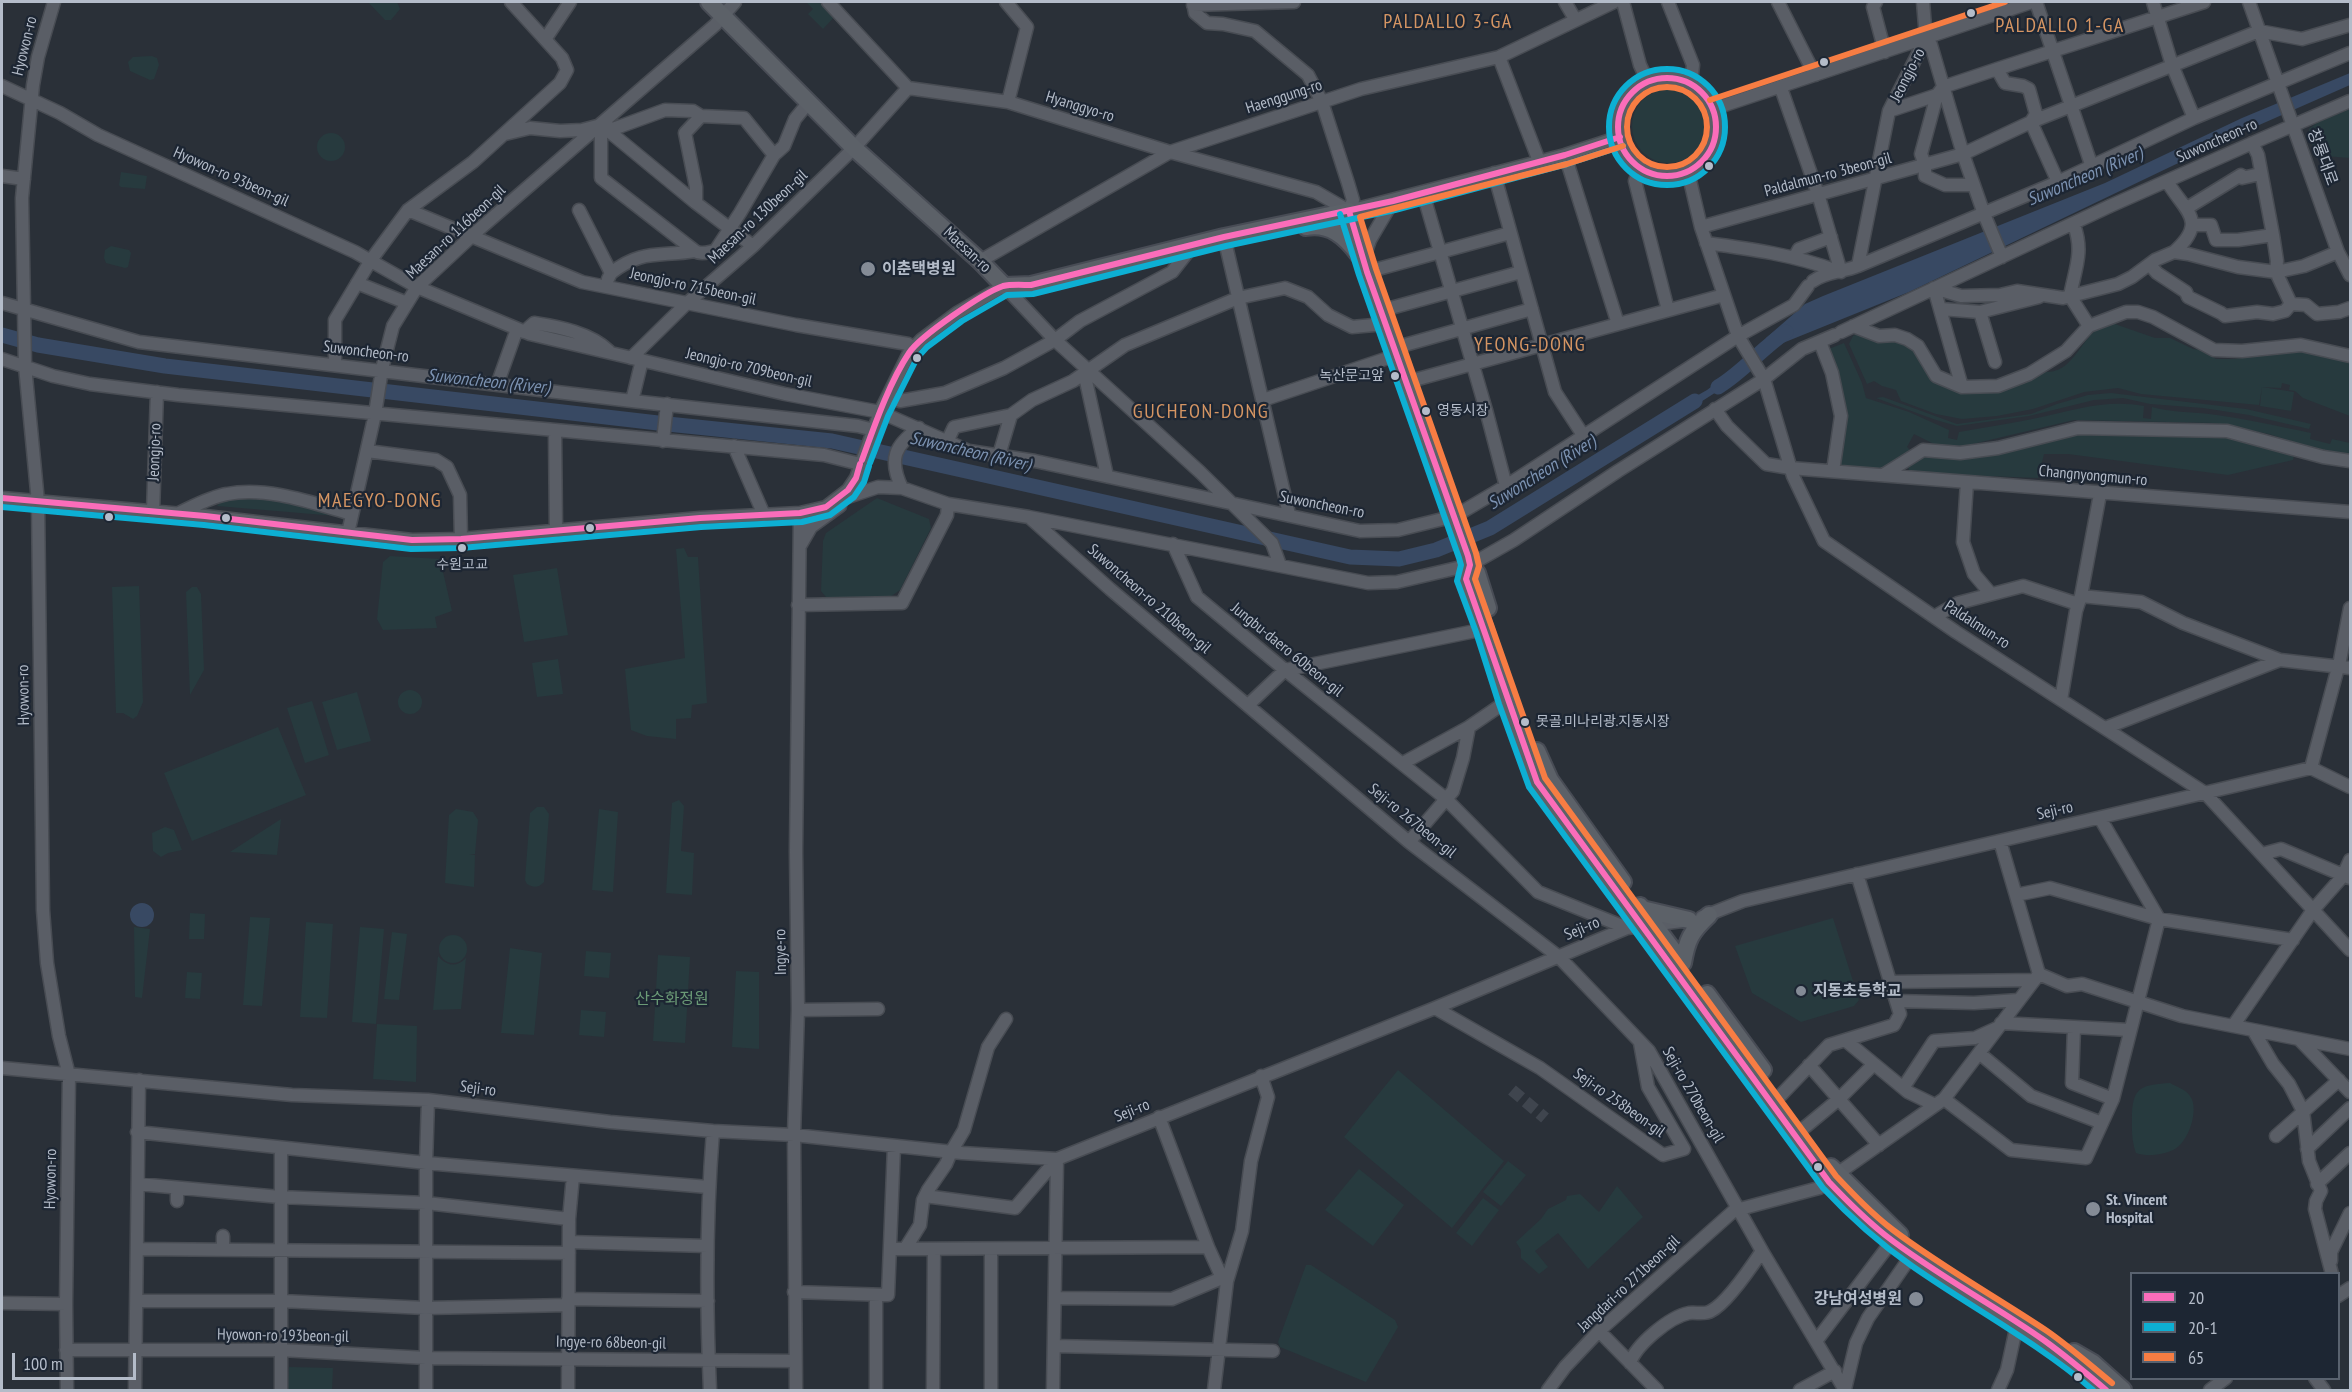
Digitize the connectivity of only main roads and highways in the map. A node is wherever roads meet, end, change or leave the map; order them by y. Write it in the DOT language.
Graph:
graph roads {
  1 [pos="709,2"];
  2 [pos="1283,225"];
  3 [pos="1365,266"];
  4 [pos="1469,560"];
  5 [pos="1642,909"];
  6 [pos="1709,915"];
  7 [pos="1689,920"];
  8 [pos="1642,926"];
  9 [pos="1683,963"];
  10 [pos="1833,1178"];
  11 [pos="2106,1390"];
  12 [pos="2123,1390"];
  1 -- 2 [label="main road, Maesan-ro"];
  2 -- 3 [label="main road"];
  2 -- 3 [label="main road"];
  3 -- 4 [label="main road"];
  4 -- 5 [label="main road"];
  4 -- 8 [label="main road"];
  5 -- 7 [label="main road"];
  5 -- 8 [label="main road"];
  6 -- 9 [label="main road"];
  8 -- 9 [label="main road"];
  8 -- 10 [label="main road"];
  9 -- 10 [label="main road"];
  10 -- 11 [label="main road"];
  10 -- 12 [label="main road"];
}
